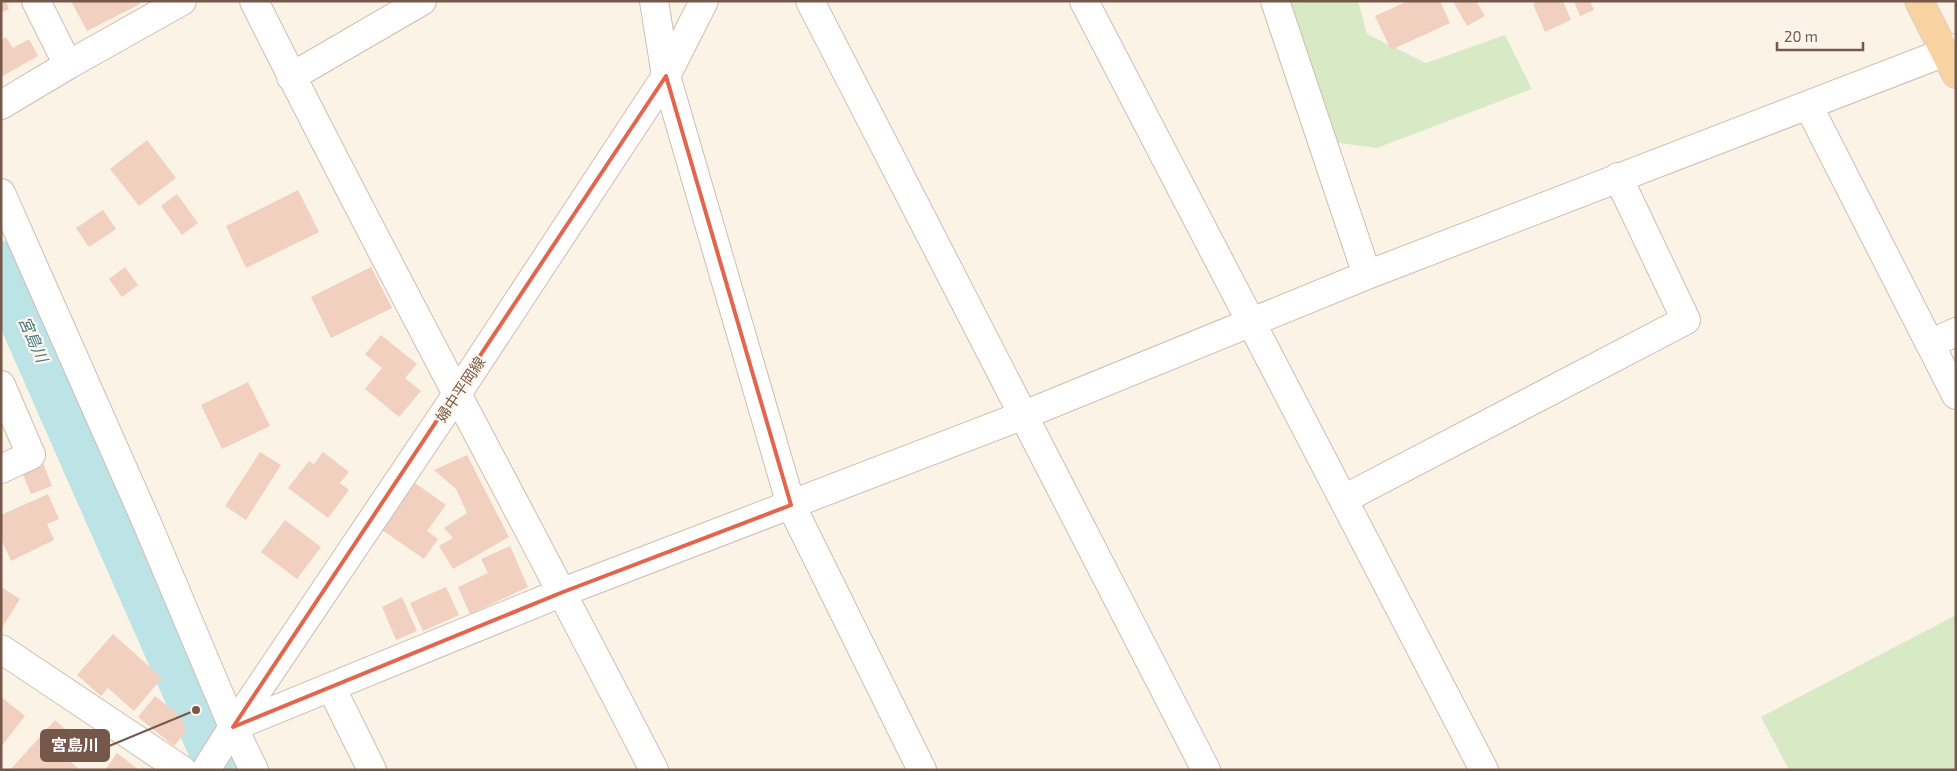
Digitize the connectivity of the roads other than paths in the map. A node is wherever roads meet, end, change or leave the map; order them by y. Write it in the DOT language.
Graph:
graph roads {
  1 [pos="36,1"];
  2 [pos="182,1"];
  3 [pos="254,1"];
  4 [pos="422,1"];
  5 [pos="654,1"];
  6 [pos="704,1"];
  7 [pos="810,1"];
  8 [pos="1084,1"];
  9 [pos="1275,1"];
  10 [pos="1919,1"];
  11 [pos="1952,58"];
  12 [pos="68,65"];
  13 [pos="666,76"];
  14 [pos="291,77"];
  15 [pos="1808,105"];
  16 [pos="1,106"];
  17 [pos="1618,177"];
  18 [pos="1,193"];
  19 [pos="1367,275"];
  20 [pos="1251,321"];
  21 [pos="1956,332"];
  22 [pos="1930,344"];
  23 [pos="1,384"];
  24 [pos="456,394"];
  25 [pos="1956,395"];
  26 [pos="1024,415"];
  27 [pos="1,469"];
  28 [pos="1344,499"];
  29 [pos="791,505"];
  30 [pos="563,592"];
  31 [pos="1,649"];
  32 [pos="331,687"];
  33 [pos="229,732"];
  34 [pos="198,770"];
  35 [pos="254,770"];
  36 [pos="372,770"];
  37 [pos="654,770"];
  38 [pos="922,770"];
  39 [pos="1206,770"];
  40 [pos="1484,770"];
  1 -- 12 [label="street"];
  2 -- 12 [label="street"];
  3 -- 14 [label="street"];
  4 -- 14 [label="street"];
  5 -- 13 [label="street"];
  6 -- 13 [label="street, 婦中平岡線"];
  7 -- 26 [label="street"];
  8 -- 20 [label="street"];
  9 -- 19 [label="street"];
  10 -- 11 [label="main road"];
  11 -- 15 [label="street"];
  12 -- 16 [label="street"];
  13 -- 24 [label="street, 婦中平岡線"];
  13 -- 29 [label="street"];
  14 -- 24 [label="street"];
  15 -- 17 [label="street"];
  15 -- 22 [label="street"];
  17 -- 19 [label="street"];
  17 -- 28 [label="street"];
  18 -- 33 [label="street"];
  19 -- 20 [label="street"];
  20 -- 26 [label="street"];
  20 -- 28 [label="street"];
  21 -- 22 [label="street"];
  22 -- 25 [label="street"];
  23 -- 27 [label="street"];
  24 -- 30 [label="street"];
  24 -- 33 [label="street, 婦中平岡線"];
  26 -- 29 [label="street"];
  26 -- 39 [label="street"];
  28 -- 40 [label="street"];
  29 -- 30 [label="street"];
  29 -- 38 [label="street"];
  30 -- 32 [label="street"];
  30 -- 37 [label="street"];
  31 -- 34 [label="street"];
  32 -- 33 [label="street"];
  32 -- 36 [label="street"];
  33 -- 34 [label="street, 婦中平岡線"];
  33 -- 35 [label="street"];
}
